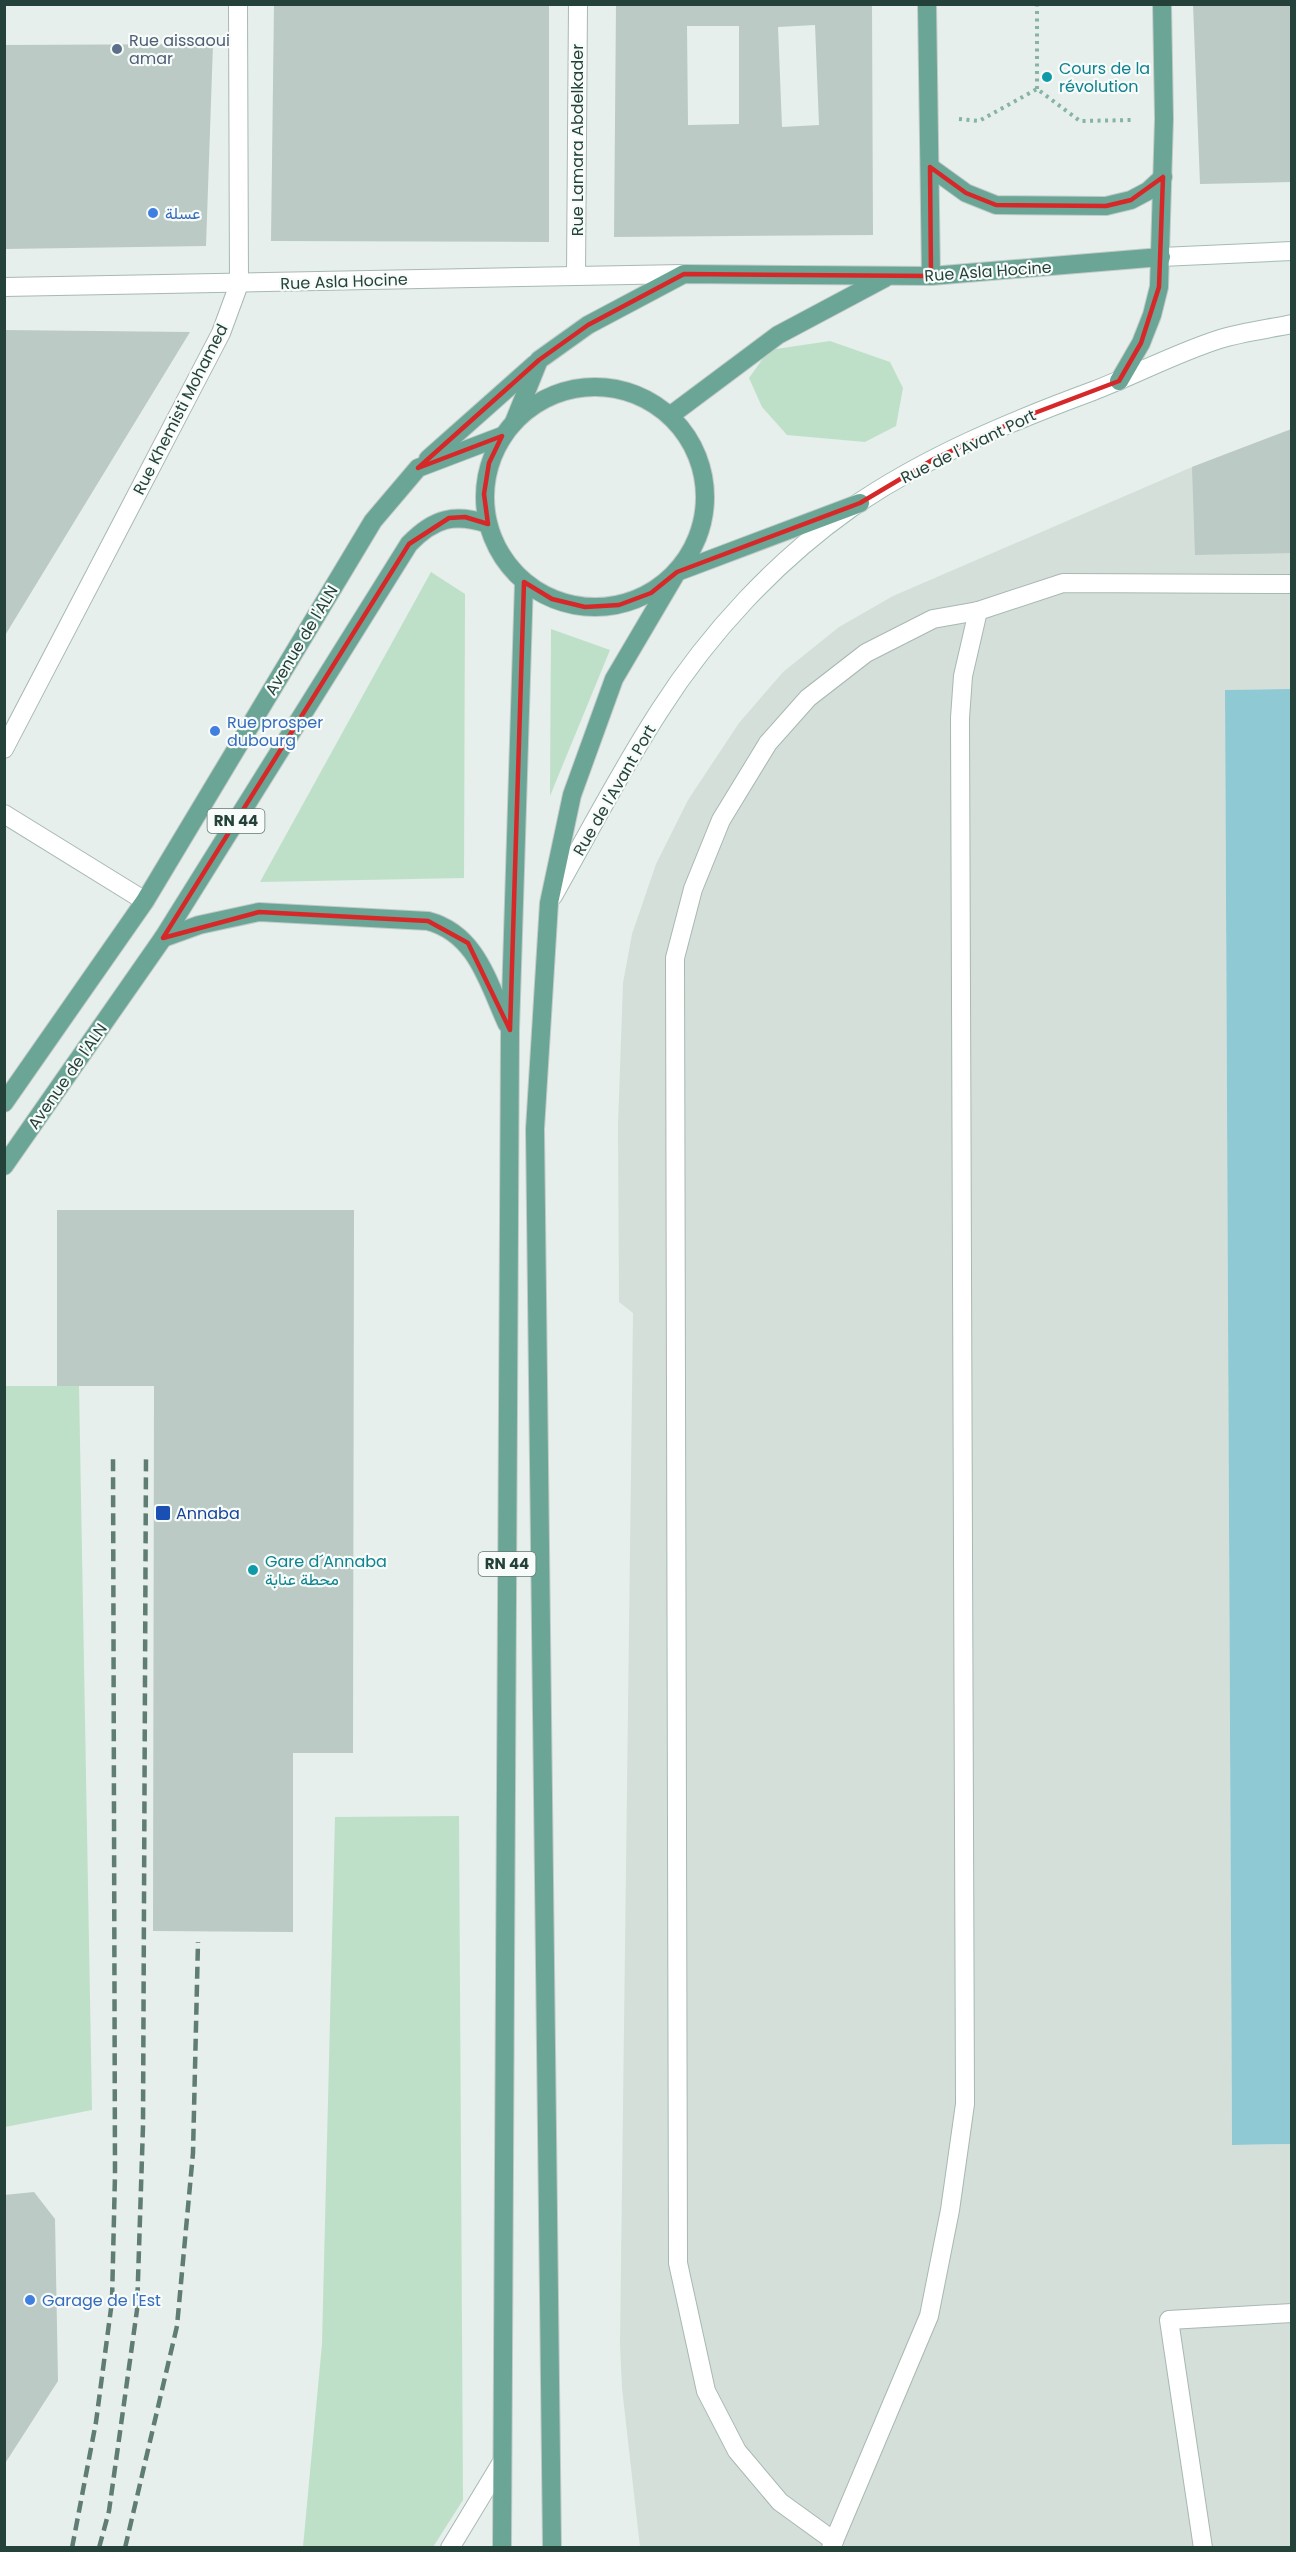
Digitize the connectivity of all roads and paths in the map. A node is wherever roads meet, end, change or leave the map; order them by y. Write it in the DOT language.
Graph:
graph roads {
  1 [pos="238,4"];
  2 [pos="578,4"];
  3 [pos="927,4"];
  4 [pos="1037,4"];
  5 [pos="1162,4"];
  6 [pos="1037,89"];
  7 [pos="928,117"];
  8 [pos="1164,119"];
  9 [pos="930,167"];
  10 [pos="1163,177"];
  11 [pos="1292,251"];
  12 [pos="1161,257"];
  13 [pos="684,274"];
  14 [pos="576,275"];
  15 [pos="931,276"];
  16 [pos="887,277"];
  17 [pos="239,284"];
  18 [pos="4,287"];
  19 [pos="1292,324"];
  20 [pos="539,360"];
  21 [pos="1119,381"];
  22 [pos="671,416"];
  23 [pos="508,429"];
  24 [pos="418,468"];
  25 [pos="860,503"];
  26 [pos="488,525"];
  27 [pos="677,572"];
  28 [pos="524,582"];
  29 [pos="1292,584"];
  30 [pos="978,611"];
  31 [pos="4,749"];
  32 [pos="4,814"];
  33 [pos="145,901"];
  34 [pos="549,903"];
  35 [pos="163,938"];
  36 [pos="510,1030"];
  37 [pos="4,1103"];
  38 [pos="4,1166"];
  39 [pos="1292,2313"];
  40 [pos="502,2462"];
  41 [pos="833,2544"];
  42 [pos="450,2547"];
  43 [pos="502,2547"];
  44 [pos="552,2547"];
  45 [pos="1203,2547"];
  1 -- 17 [label="street, Rue Khemisti Mohamed"];
  2 -- 14 [label="street, Rue Lamara Abdelkader"];
  3 -- 7 [label="main road"];
  4 -- 6 [label="path"];
  5 -- 8 [label="main road"];
  6 -- 7 [label="path"];
  6 -- 8 [label="path"];
  7 -- 9 [label="main road"];
  8 -- 10 [label="main road"];
  9 -- 10 [label="main road"];
  9 -- 15 [label="main road"];
  10 -- 12 [label="main road"];
  11 -- 12 [label="street, Rue Asla Hocine"];
  12 -- 15 [label="main road, Rue Asla Hocine"];
  12 -- 21 [label="main road"];
  13 -- 14 [label="street, Rue Asla Hocine"];
  13 -- 16 [label="main road, Rue Asla Hocine"];
  13 -- 20 [label="main road, Rue Asla Hocine"];
  14 -- 17 [label="street, Rue Asla Hocine"];
  15 -- 16 [label="main road, Rue Asla Hocine"];
  16 -- 22 [label="main road"];
  17 -- 18 [label="street, Rue Asla Hocine"];
  17 -- 31 [label="street, Rue Khemisti Mohamed"];
  19 -- 21 [label="street, Rue de l'Avant Port"];
  20 -- 23 [label="main road"];
  20 -- 24 [label="main road, Rue Asla Hocine"];
  21 -- 25 [label="street, Rue de l'Avant Port"];
  22 -- 23 [label="main road"];
  22 -- 27 [label="main road"];
  23 -- 24 [label="main road, Avenue de l'ALN / RN 44"];
  23 -- 26 [label="main road"];
  24 -- 33 [label="main road, Avenue de l'ALN / RN 44"];
  25 -- 27 [label="main road"];
  25 -- 34 [label="street, Rue de l'Avant Port"];
  26 -- 28 [label="main road"];
  26 -- 35 [label="main road, Avenue de l'ALN / RN 44"];
  27 -- 28 [label="main road"];
  27 -- 34 [label="main road"];
  28 -- 36 [label="main road, RN 44"];
  29 -- 30 [label="street"];
  30 -- 41 [label="street"];
  30 -- 41 [label="street"];
  32 -- 33 [label="street"];
  33 -- 37 [label="main road, Avenue de l'ALN / RN 44"];
  34 -- 44 [label="main road"];
  35 -- 36 [label="main road"];
  35 -- 38 [label="main road, Avenue de l'ALN / RN 44"];
  36 -- 40 [label="main road, RN 44"];
  39 -- 45 [label="street"];
  40 -- 42 [label="street"];
  40 -- 43 [label="main road, RN 44"];
}
